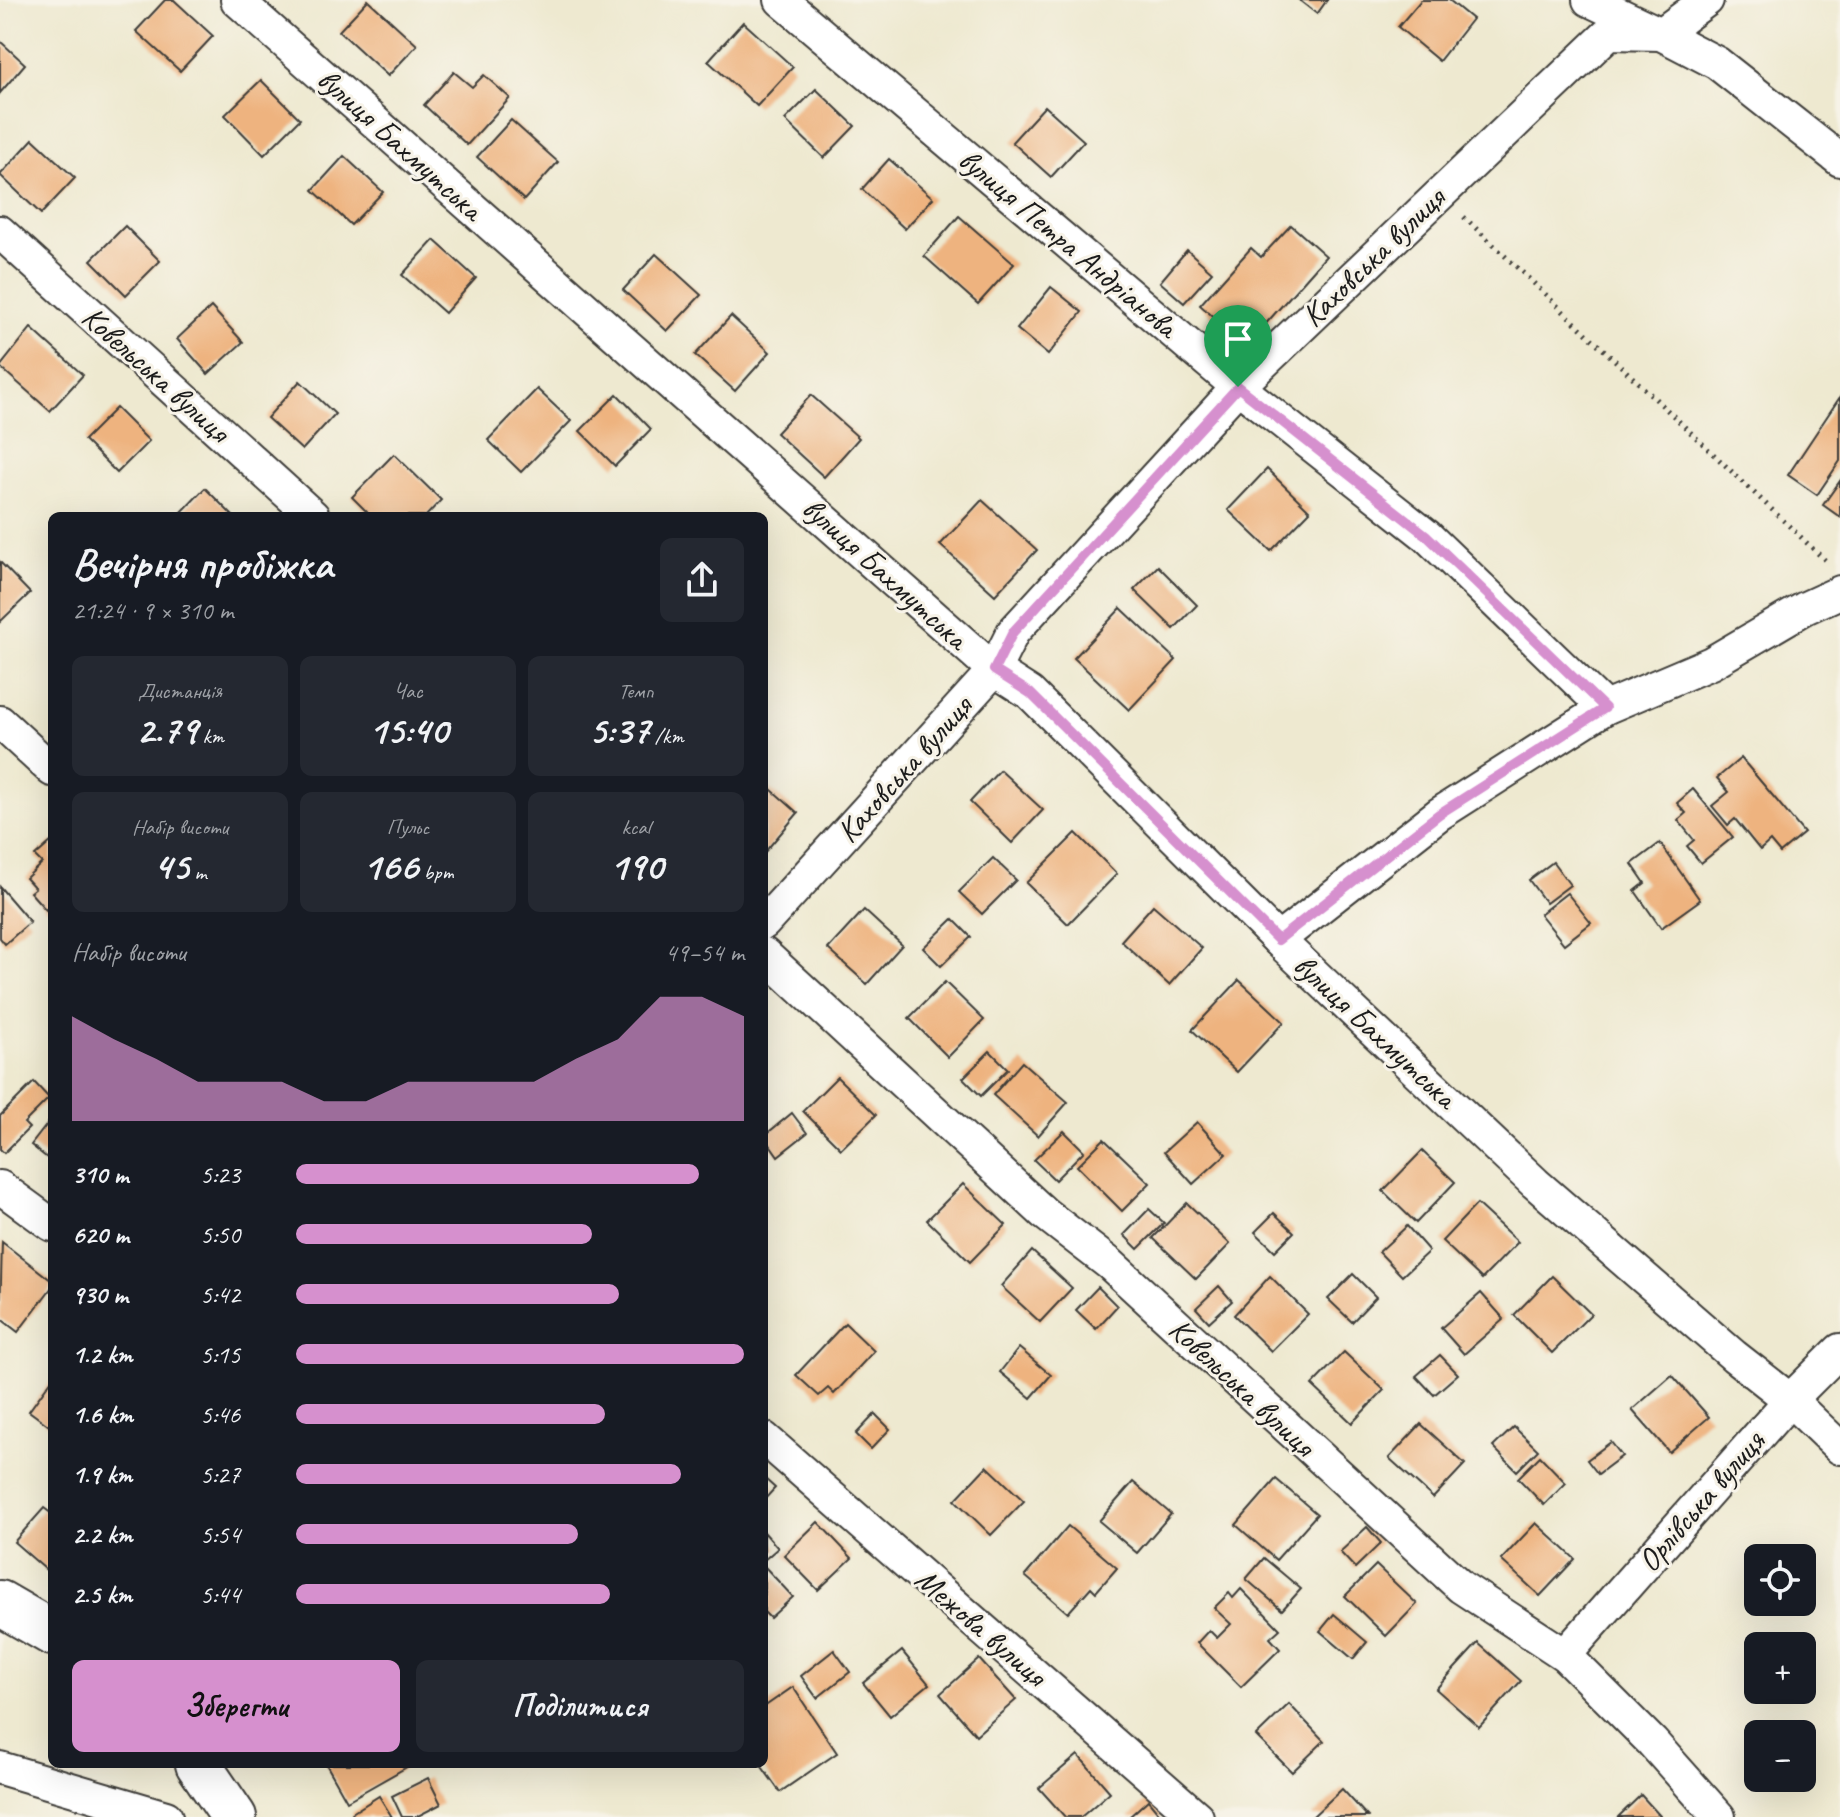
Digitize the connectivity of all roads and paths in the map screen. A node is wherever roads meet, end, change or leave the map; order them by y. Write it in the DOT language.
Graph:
graph roads {
  1 [pos="237,0"];
  2 [pos="781,0"];
  3 [pos="1589,0"];
  4 [pos="1707,0"];
  5 [pos="1661,34"];
  6 [pos="1840,160"];
  7 [pos="1439,193"];
  8 [pos="0,232"];
  9 [pos="1238,387"];
  10 [pos="309,512"];
  11 [pos="1834,578"];
  12 [pos="994,670"];
  13 [pos="1605,708"];
  14 [pos="0,722"];
  15 [pos="48,766"];
  16 [pos="768,919"];
  17 [pos="1278,940"];
  18 [pos="768,958"];
  19 [pos="0,1187"];
  20 [pos="48,1222"];
  21 [pos="1840,1350"];
  22 [pos="1790,1400"];
  23 [pos="768,1442"];
  24 [pos="1840,1448"];
  25 [pos="0,1603"];
  26 [pos="48,1631"];
  27 [pos="1565,1655"];
  28 [pos="0,1768"];
  29 [pos="201,1768"];
  30 [pos="166,1817"];
  31 [pos="234,1817"];
  32 [pos="1197,1817"];
  33 [pos="1719,1817"];
  1 -- 12 [label="street, вулиця Бахмутська"];
  2 -- 9 [label="street, вулиця Петра Андріанова"];
  3 -- 5 [label="street"];
  4 -- 5 [label="street"];
  5 -- 6 [label="street"];
  5 -- 7 [label="street, Каховська вулиця"];
  7 -- 9 [label="street, Каховська вулиця"];
  7 -- 11 [label="path"];
  8 -- 10 [label="street, Ковельська вулиця"];
  9 -- 12 [label="street, Каховська вулиця"];
  9 -- 13 [label="street, вулиця Петра Андріанова"];
  11 -- 13 [label="street"];
  12 -- 16 [label="street, Каховська вулиця"];
  12 -- 17 [label="street, вулиця Бахмутська"];
  13 -- 17 [label="street"];
  14 -- 15 [label="street"];
  17 -- 22 [label="street, вулиця Бахмутська"];
  18 -- 27 [label="street, Ковельська вулиця"];
  19 -- 20 [label="street"];
  21 -- 22 [label="street, Орлівська вулиця"];
  22 -- 24 [label="street, вулиця Бахмутська"];
  22 -- 27 [label="street, Орлівська вулиця"];
  23 -- 32 [label="street, Межова вулиця"];
  25 -- 26 [label="street"];
  27 -- 33 [label="street, Ковельська вулиця"];
  28 -- 30 [label="street"];
  29 -- 31 [label="street"];
}
